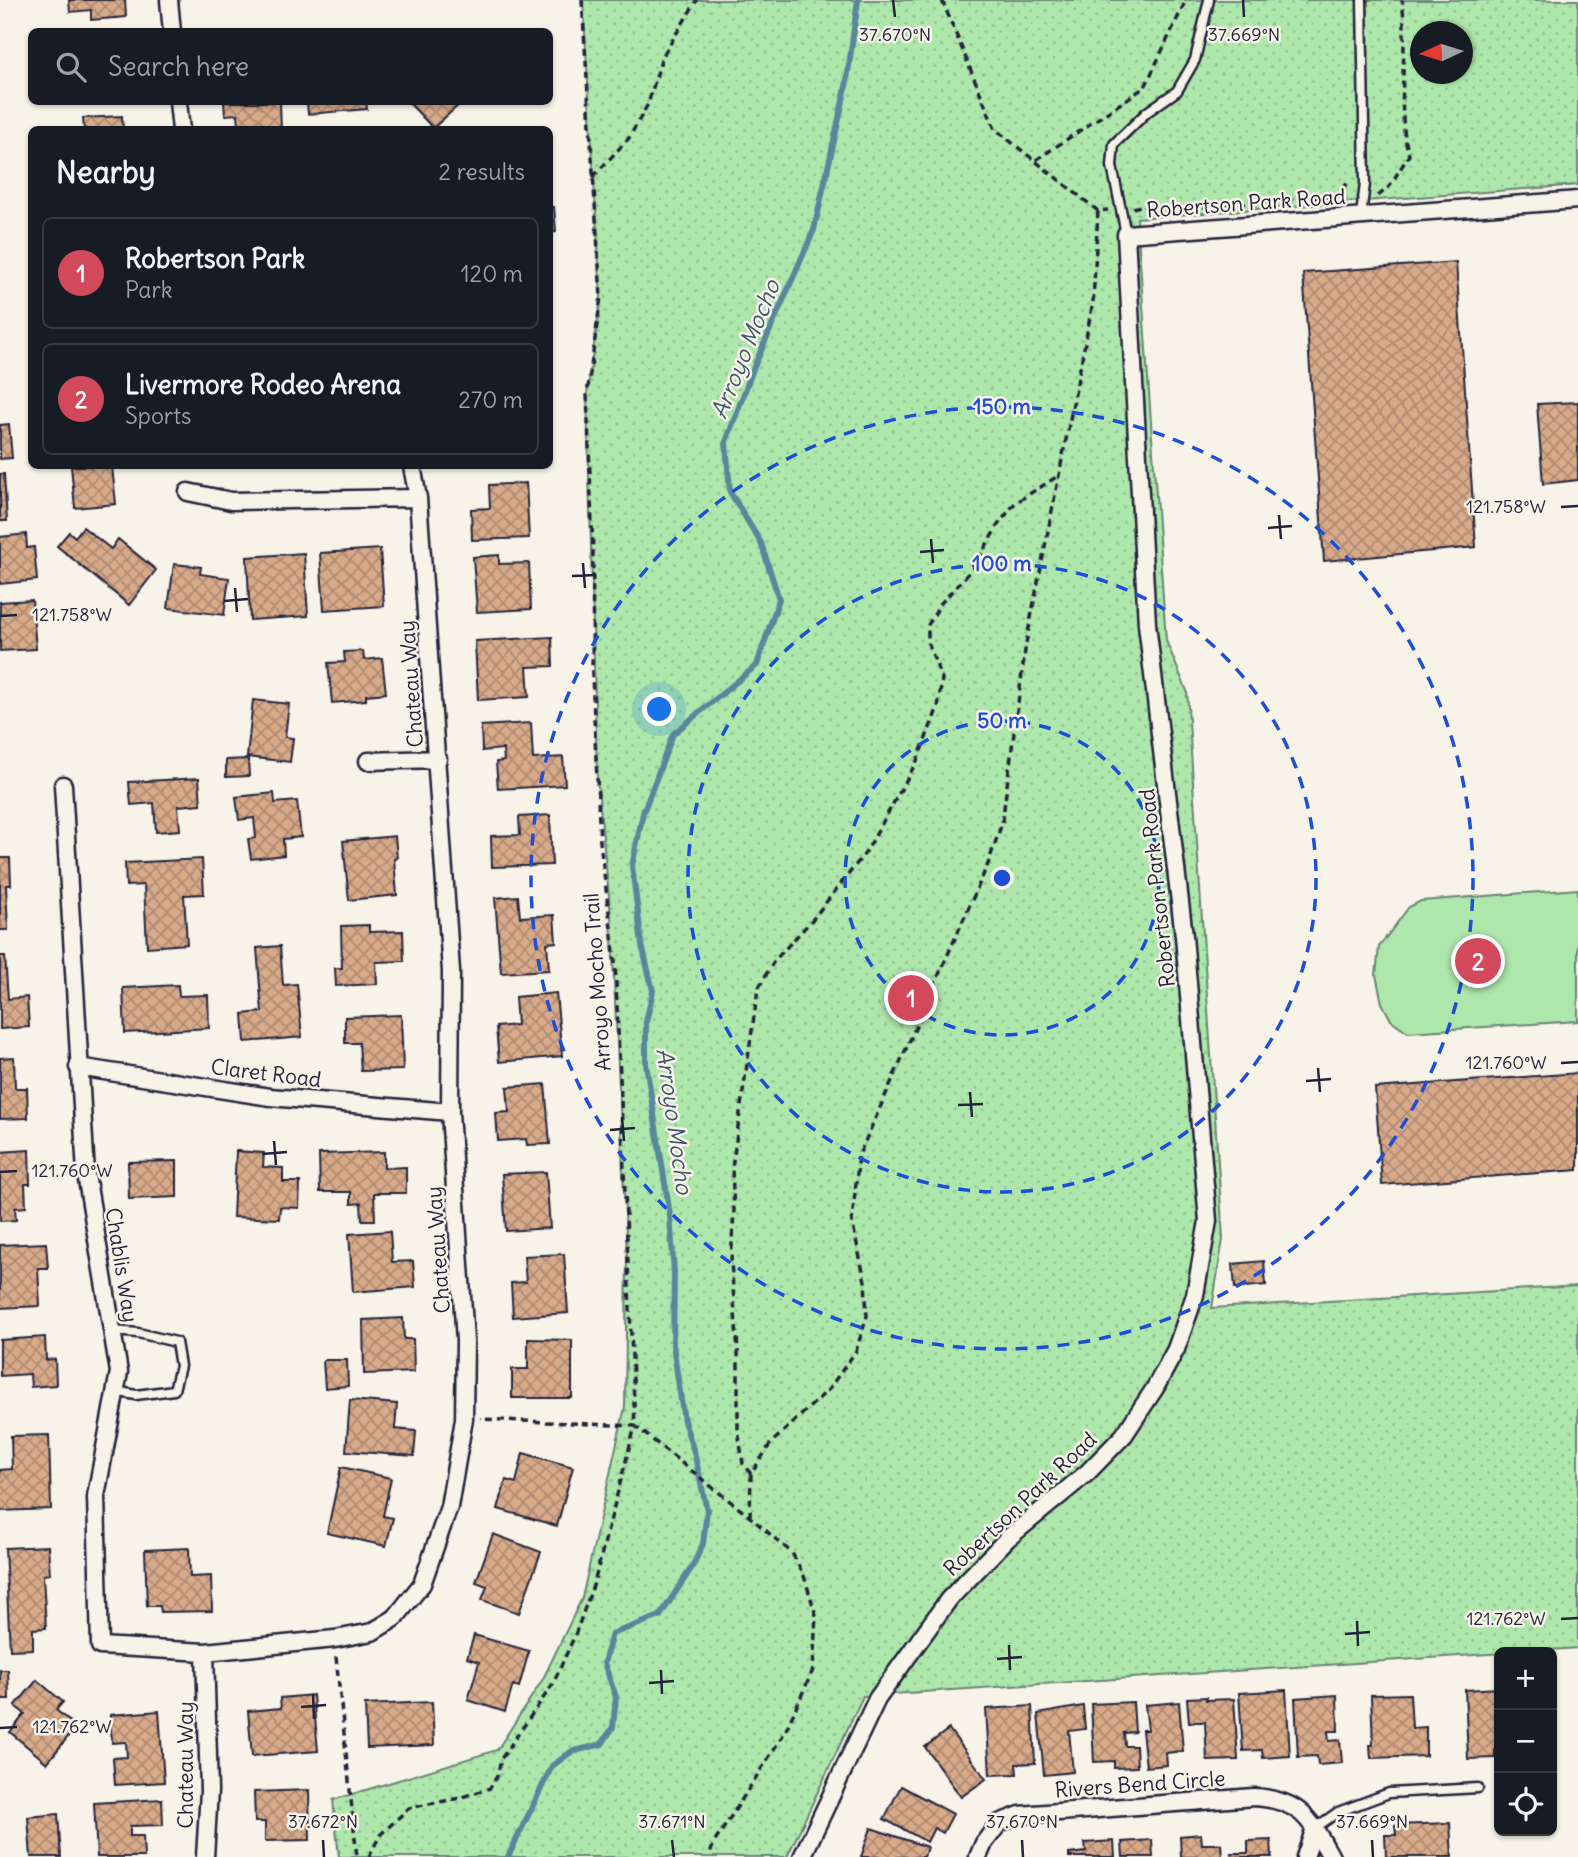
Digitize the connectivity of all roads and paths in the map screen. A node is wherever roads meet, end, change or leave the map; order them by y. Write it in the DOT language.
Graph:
graph roads {
  1 [pos="169,0"];
  2 [pos="582,0"];
  3 [pos="697,0"];
  4 [pos="942,0"];
  5 [pos="1186,0"];
  6 [pos="1209,0"];
  7 [pos="1362,0"];
  8 [pos="1402,0"];
  9 [pos="172,28"];
  10 [pos="178,105"];
  11 [pos="181,126"];
  12 [pos="1036,160"];
  13 [pos="593,177"];
  14 [pos="1348,182"];
  15 [pos="1578,200"];
  16 [pos="1141,207"];
  17 [pos="1361,215"];
  18 [pos="1126,234"];
  19 [pos="413,469"];
  20 [pos="1058,476"];
  21 [pos="188,492"];
  22 [pos="418,498"];
  23 [pos="438,759"];
  24 [pos="368,761"];
  25 [pos="63,785"];
  26 [pos="78,1067"];
  27 [pos="450,1112"];
  28 [pos="111,1331"];
  29 [pos="115,1391"];
  30 [pos="464,1419"];
  31 [pos="635,1426"];
  32 [pos="751,1474"];
  33 [pos="750,1517"];
  34 [pos="335,1639"];
  35 [pos="205,1652"];
  36 [pos="1478,1787"];
  37 [pos="1315,1828"];
  38 [pos="205,1857"];
  39 [pos="357,1857"];
  40 [pos="369,1857"];
  41 [pos="709,1857"];
  42 [pos="802,1857"];
  43 [pos="978,1857"];
  44 [pos="1305,1857"];
  45 [pos="1332,1857"];
  1 -- 9 [label="street"];
  2 -- 13 [label="path, Arroyo Mocho Trail"];
  3 -- 13 [label="path"];
  4 -- 12 [label="path"];
  5 -- 12 [label="path"];
  6 -- 18 [label="lane"];
  7 -- 17 [label="lane"];
  8 -- 17 [label="path"];
  10 -- 11 [label="street"];
  12 -- 20 [label="path"];
  13 -- 31 [label="path, Arroyo Mocho Trail"];
  14 -- 16 [label="path"];
  15 -- 17 [label="street, Robertson Park Road"];
  17 -- 18 [label="street, Robertson Park Road"];
  18 -- 42 [label="street, Robertson Park Road"];
  19 -- 22 [label="street, Chateau Way"];
  20 -- 32 [label="path"];
  20 -- 32 [label="path"];
  21 -- 22 [label="street"];
  22 -- 23 [label="street, Chateau Way"];
  23 -- 24 [label="street"];
  23 -- 27 [label="street, Chateau Way"];
  25 -- 26 [label="street, Chablis Way"];
  26 -- 27 [label="street, Claret Road"];
  26 -- 28 [label="street, Chablis Way"];
  27 -- 30 [label="street, Chateau Way"];
  28 -- 29 [label="street, Chablis Way"];
  28 -- 29 [label="lane"];
  29 -- 35 [label="street, Chablis Way"];
  30 -- 31 [label="path"];
  30 -- 34 [label="street, Chateau Way"];
  31 -- 33 [label="path"];
  31 -- 40 [label="path, Arroyo Mocho Trail"];
  32 -- 33 [label="path"];
  33 -- 41 [label="path"];
  34 -- 35 [label="street, Chateau Way"];
  34 -- 39 [label="path"];
  35 -- 38 [label="street, Chateau Way"];
  36 -- 37 [label="lane"];
  37 -- 43 [label="street, Rivers Bend Circle"];
  37 -- 44 [label="street"];
  37 -- 45 [label="street, Rivers Bend Circle"];
}
